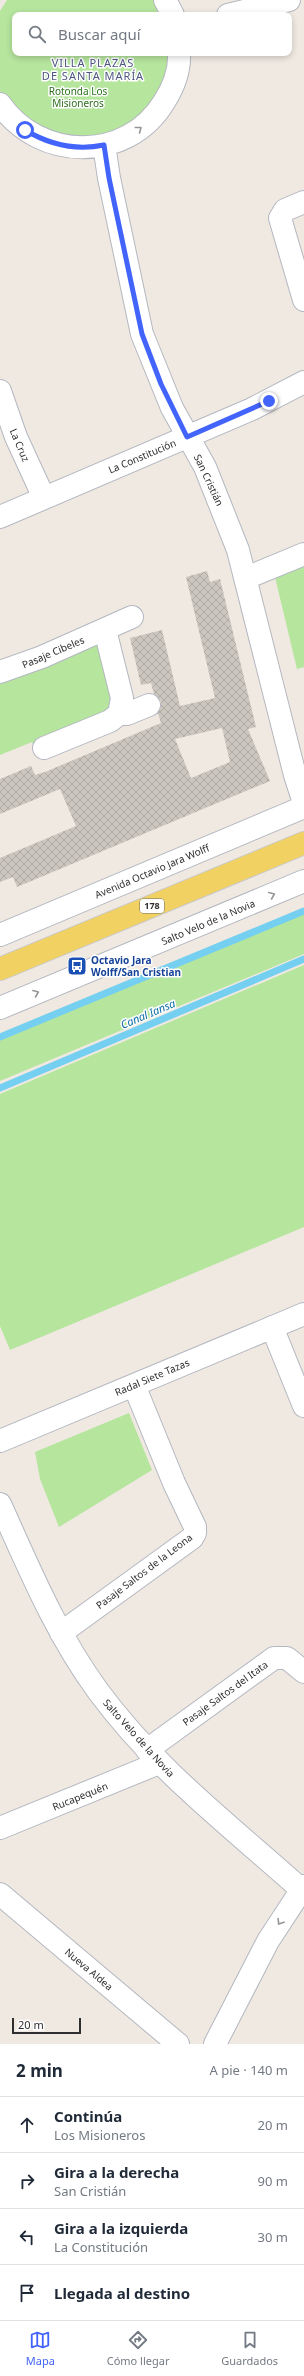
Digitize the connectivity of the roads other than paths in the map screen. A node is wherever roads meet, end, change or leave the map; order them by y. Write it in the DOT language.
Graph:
graph roads {
  1 [pos="165,0"];
  2 [pos="289,0"];
  3 [pos="171,12"];
  4 [pos="240,12"];
  5 [pos="179,56"];
  6 [pos="0,104"];
  7 [pos="104,145"];
  8 [pos="304,202"];
  9 [pos="304,300"];
  10 [pos="304,382"];
  11 [pos="0,391"];
  12 [pos="187,437"];
  13 [pos="44,498"];
  14 [pos="0,517"];
  15 [pos="304,554"];
  16 [pos="246,578"];
  17 [pos="132,617"];
  18 [pos="105,630"];
  19 [pos="0,672"];
  20 [pos="149,705"];
  21 [pos="119,714"];
  22 [pos="44,748"];
  23 [pos="304,803"];
  24 [pos="304,807"];
  25 [pos="304,843"];
  26 [pos="304,882"];
  27 [pos="0,935"];
  28 [pos="0,970"];
  29 [pos="0,1008"];
  30 [pos="304,1314"];
  31 [pos="272,1327"];
  32 [pos="134,1385"];
  33 [pos="304,1406"];
  34 [pos="0,1441"];
  35 [pos="0,1504"];
  36 [pos="61,1633"];
  37 [pos="304,1672"];
  38 [pos="153,1757"];
  39 [pos="0,1828"];
  40 [pos="303,1889"];
  41 [pos="0,1894"];
  42 [pos="178,2044"];
  43 [pos="215,2044"];
  1 -- 3 [label="street"];
  2 -- 4 [label="street"];
  7 -- 5 [label="street, one-way"];
  6 -- 7 [label="street"];
  7 -- 12 [label="street, San Cristián"];
  8 -- 9 [label="street"];
  10 -- 12 [label="street, La Constitución"];
  11 -- 13 [label="street, La Cruz"];
  12 -- 13 [label="street, La Constitución"];
  12 -- 16 [label="street, San Cristián"];
  13 -- 14 [label="street, La Constitución"];
  15 -- 16 [label="street"];
  16 -- 23 [label="street, San Cristián"];
  17 -- 18 [label="street, Pasaje Cibeles"];
  18 -- 19 [label="street, Pasaje Cibeles"];
  18 -- 21 [label="street"];
  20 -- 21 [label="street"];
  21 -- 22 [label="street"];
  24 -- 27 [label="street, Avenida Octavio Jara Wolff"];
  25 -- 28 [label="main road, 178"];
  29 -- 26 [label="street, Salto Velo de la Novia, one-way"];
  30 -- 31 [label="street, Radal Siete Tazas"];
  31 -- 32 [label="street, Radal Siete Tazas"];
  31 -- 33 [label="street"];
  32 -- 34 [label="street, Radal Siete Tazas"];
  32 -- 36 [label="street, Pasaje Saltos de la Leona"];
  35 -- 36 [label="street, Salto Velo de la Novia"];
  36 -- 38 [label="street, Salto Velo de la Novia"];
  37 -- 38 [label="street, Pasaje Saltos del Itata"];
  38 -- 39 [label="street, Rucapequén"];
  38 -- 40 [label="street, Salto Velo de la Novia"];
  40 -- 43 [label="street, one-way"];
  41 -- 42 [label="street, Nueva Aldea"];
}
